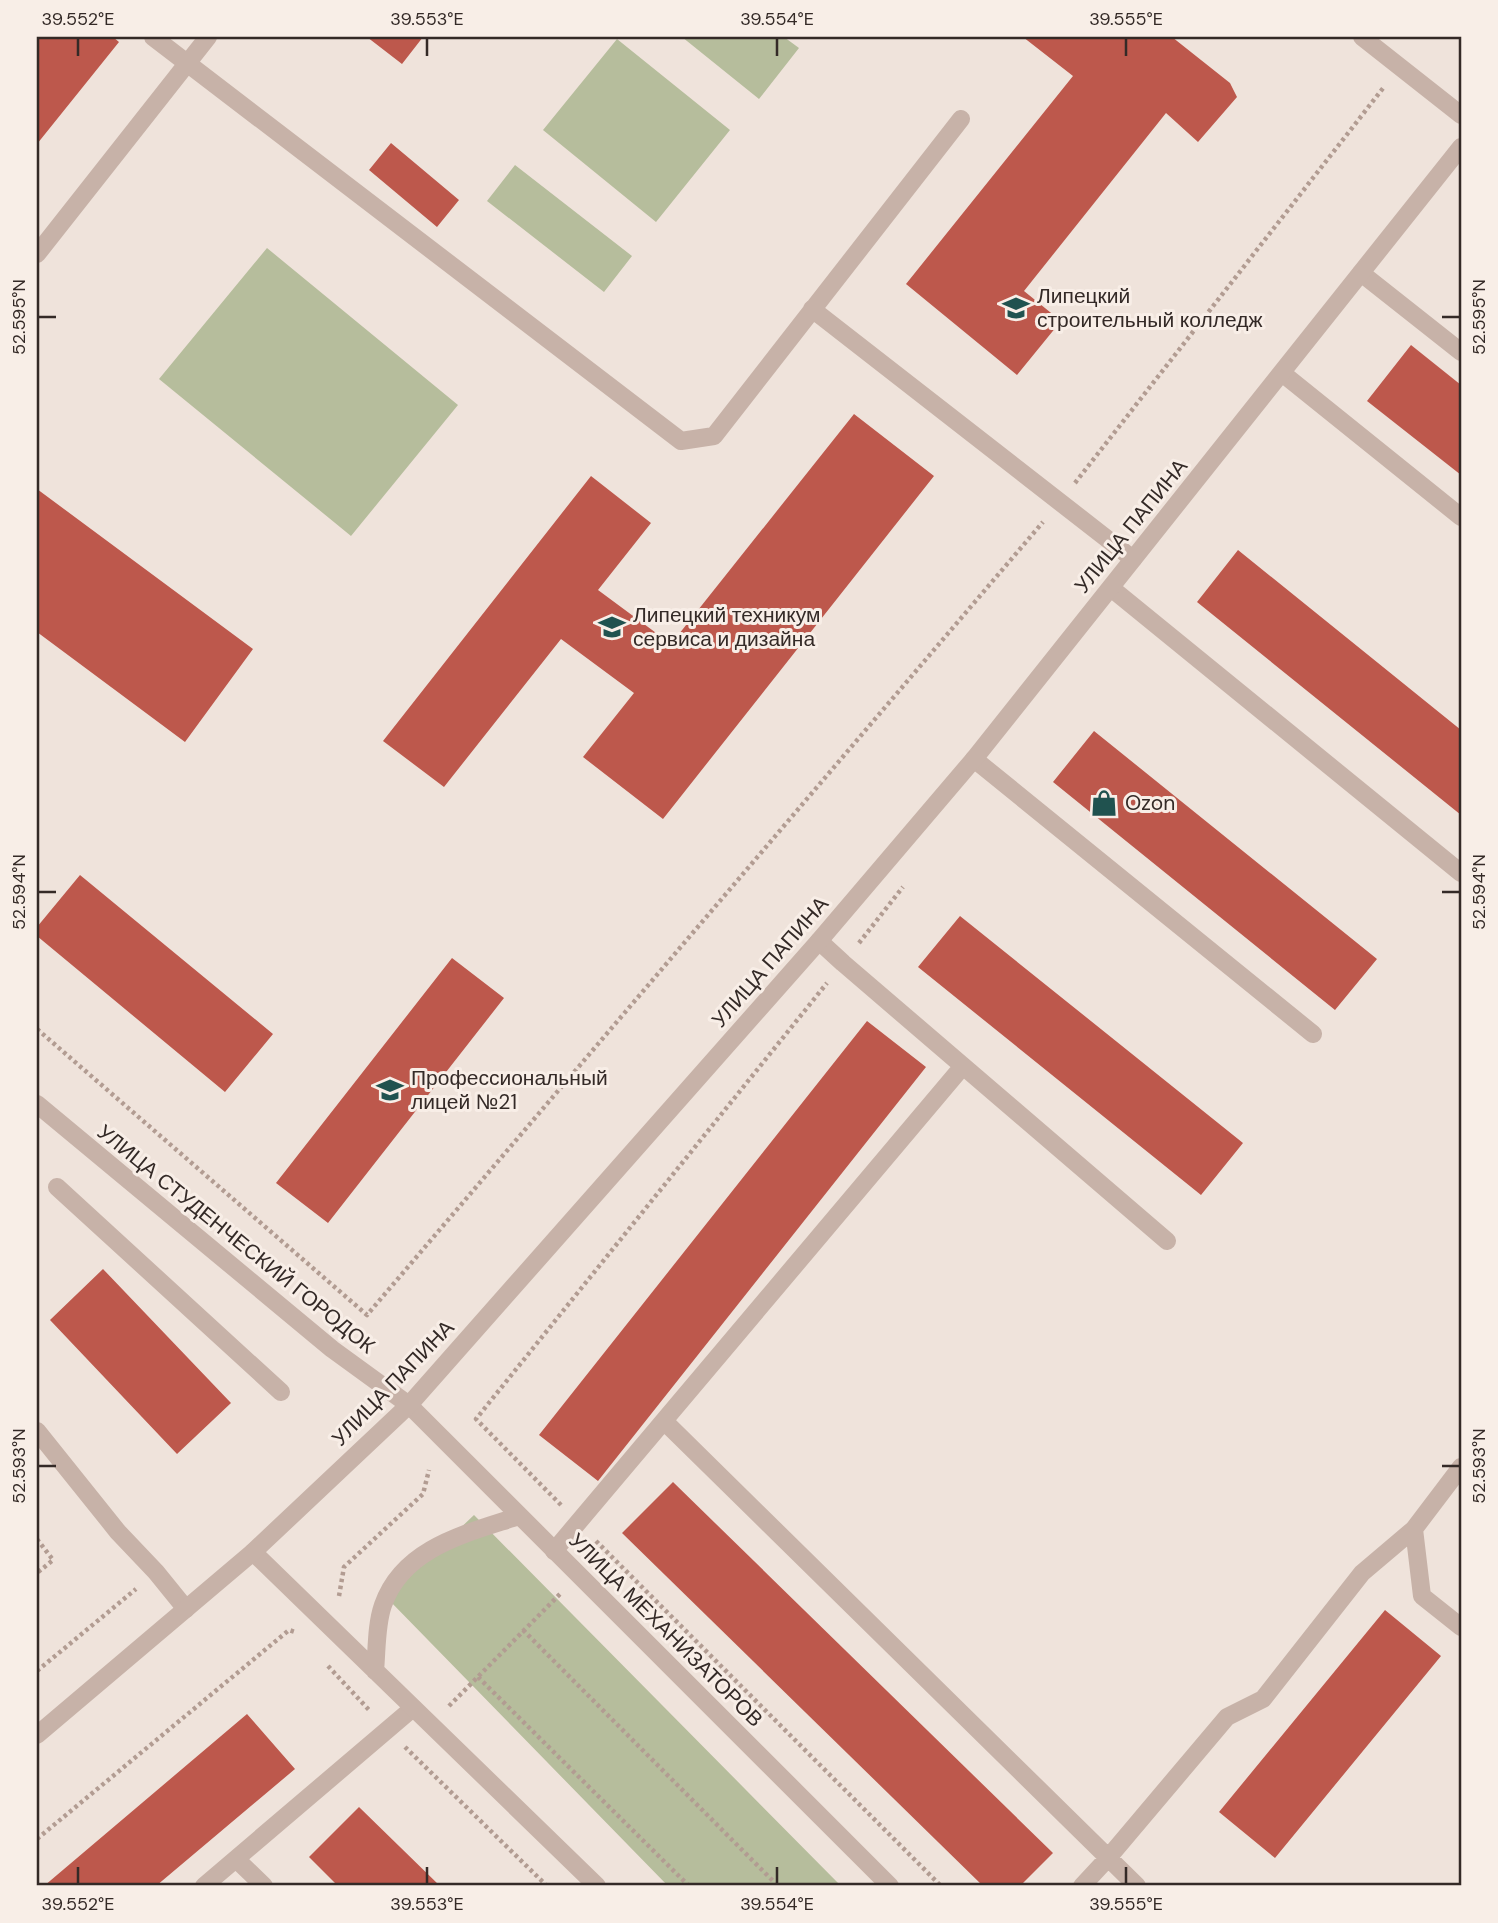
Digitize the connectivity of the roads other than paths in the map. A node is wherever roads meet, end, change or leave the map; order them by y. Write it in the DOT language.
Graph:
graph roads {
  1 [pos="153,37"];
  2 [pos="208,37"];
  3 [pos="1362,37"];
  4 [pos="186,63"];
  5 [pos="1461,115"];
  6 [pos="961,119"];
  7 [pos="1461,147"];
  8 [pos="37,254"];
  9 [pos="1361,273"];
  10 [pos="812,309"];
  11 [pos="1461,352"];
  12 [pos="1282,373"];
  13 [pos="1461,517"];
  14 [pos="1133,559"];
  15 [pos="1111,588"];
  16 [pos="974,759"];
  17 [pos="1461,873"];
  18 [pos="820,941"];
  19 [pos="1313,1034"];
  20 [pos="963,1066"];
  21 [pos="37,1104"];
  22 [pos="57,1187"];
  23 [pos="1167,1241"];
  24 [pos="281,1392"];
  25 [pos="409,1405"];
  26 [pos="663,1422"];
  27 [pos="37,1431"];
  28 [pos="1461,1467"];
  29 [pos="519,1516"];
  30 [pos="1414,1529"];
  31 [pos="554,1551"];
  32 [pos="253,1552"];
  33 [pos="186,1609"];
  34 [pos="1461,1627"];
  35 [pos="375,1671"];
  36 [pos="413,1708"];
  37 [pos="37,1735"];
  38 [pos="1108,1858"];
  39 [pos="236,1859"];
  40 [pos="204,1886"];
  41 [pos="264,1886"];
  42 [pos="597,1886"];
  43 [pos="890,1886"];
  44 [pos="1082,1886"];
  45 [pos="1137,1886"];
  1 -- 4 [label="street"];
  2 -- 4 [label="street"];
  3 -- 5 [label="street"];
  4 -- 8 [label="street"];
  4 -- 10 [label="street"];
  6 -- 10 [label="street"];
  7 -- 9 [label="street, УЛИЦА ПАПИНА"];
  9 -- 11 [label="street"];
  9 -- 12 [label="street, УЛИЦА ПАПИНА"];
  10 -- 14 [label="street"];
  12 -- 13 [label="street"];
  12 -- 14 [label="street, УЛИЦА ПАПИНА"];
  14 -- 15 [label="street, УЛИЦА ПАПИНА"];
  15 -- 16 [label="street, УЛИЦА ПАПИНА"];
  15 -- 17 [label="street"];
  16 -- 18 [label="street, УЛИЦА ПАПИНА"];
  16 -- 19 [label="street"];
  18 -- 20 [label="street"];
  18 -- 25 [label="street, УЛИЦА ПАПИНА"];
  20 -- 23 [label="street"];
  20 -- 26 [label="street"];
  21 -- 25 [label="street, УЛИЦА СТУДЕНЧЕСКИЙ ГОРОДОК"];
  22 -- 24 [label="street"];
  25 -- 29 [label="street, УЛИЦА МЕХАНИЗАТОРОВ"];
  25 -- 32 [label="street, УЛИЦА ПАПИНА"];
  26 -- 31 [label="street"];
  26 -- 38 [label="street"];
  27 -- 33 [label="street"];
  28 -- 30 [label="street"];
  29 -- 31 [label="street, УЛИЦА МЕХАНИЗАТОРОВ"];
  29 -- 35 [label="street"];
  30 -- 34 [label="street"];
  30 -- 38 [label="street"];
  31 -- 43 [label="street, УЛИЦА МЕХАНИЗАТОРОВ"];
  32 -- 33 [label="street, УЛИЦА ПАПИНА"];
  32 -- 35 [label="street"];
  33 -- 37 [label="street, УЛИЦА ПАПИНА"];
  35 -- 36 [label="street"];
  36 -- 39 [label="street"];
  36 -- 42 [label="street"];
  38 -- 44 [label="street"];
  38 -- 45 [label="street"];
  39 -- 40 [label="street"];
  39 -- 41 [label="street"];
}
